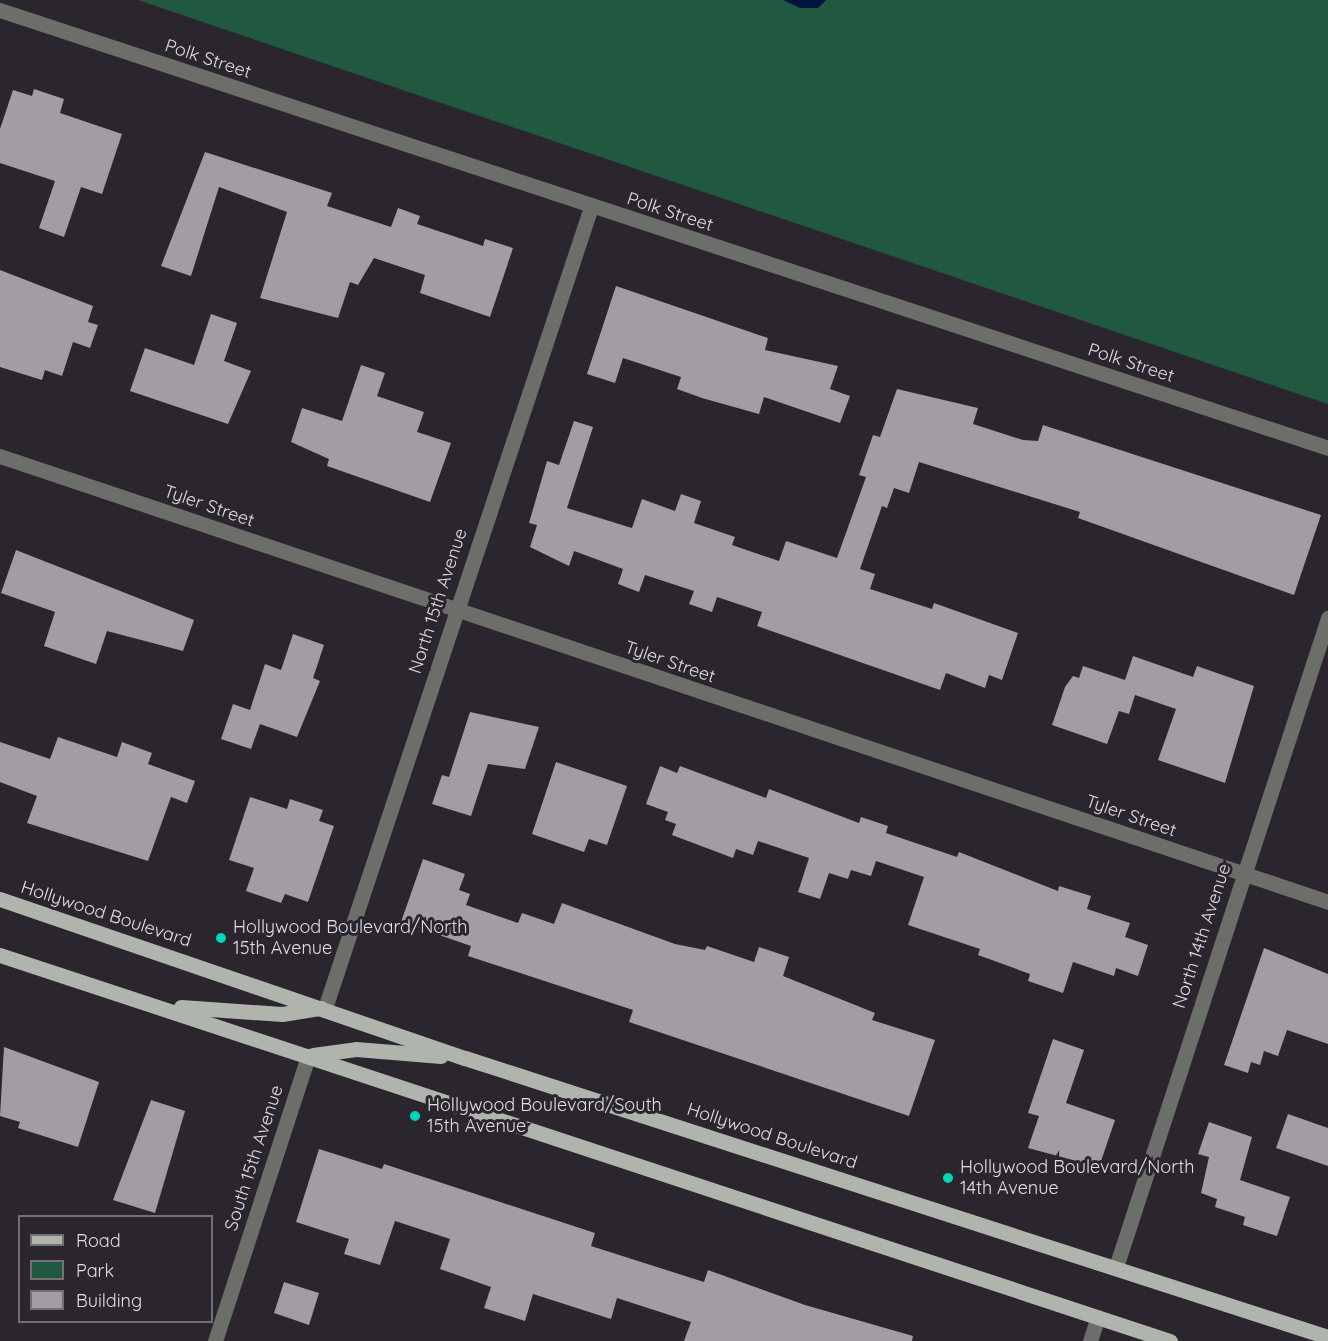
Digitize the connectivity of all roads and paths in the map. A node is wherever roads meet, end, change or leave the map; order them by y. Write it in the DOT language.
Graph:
graph roads {
  1 [pos="0,10"];
  2 [pos="591,207"];
  3 [pos="1328,448"];
  4 [pos="0,456"];
  5 [pos="456,610"];
  6 [pos="1328,618"];
  7 [pos="1242,874"];
  8 [pos="0,899"];
  9 [pos="1328,902"];
  10 [pos="0,954"];
  11 [pos="154,1005"];
  12 [pos="325,1008"];
  13 [pos="308,1056"];
  14 [pos="465,1058"];
  15 [pos="1116,1267"];
  16 [pos="1098,1317"];
  17 [pos="1328,1337"];
  18 [pos="215,1341"];
  19 [pos="1090,1341"];
  20 [pos="1170,1341"];
  1 -- 2 [label="street, Polk Street"];
  2 -- 3 [label="street, Polk Street"];
  2 -- 5 [label="street, North 15th Avenue"];
  4 -- 5 [label="street, Tyler Street"];
  5 -- 7 [label="street, Tyler Street"];
  5 -- 12 [label="street, North 15th Avenue"];
  6 -- 7 [label="street, North 14th Avenue"];
  7 -- 9 [label="street, Tyler Street"];
  7 -- 15 [label="street, North 14th Avenue"];
  8 -- 12 [label="main road, Hollywood Boulevard"];
  10 -- 11 [label="main road"];
  11 -- 12 [label="main road"];
  11 -- 13 [label="main road"];
  12 -- 14 [label="main road, Hollywood Boulevard"];
  13 -- 14 [label="main road"];
  13 -- 16 [label="main road"];
  13 -- 18 [label="street, South 15th Avenue"];
  14 -- 15 [label="main road, Hollywood Boulevard"];
  15 -- 17 [label="main road, Hollywood Boulevard"];
  16 -- 19 [label="street"];
  16 -- 20 [label="main road"];
}
